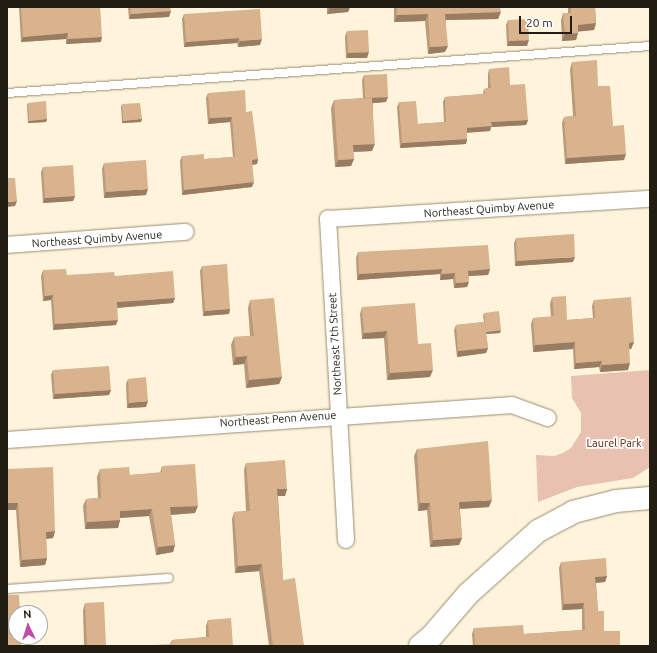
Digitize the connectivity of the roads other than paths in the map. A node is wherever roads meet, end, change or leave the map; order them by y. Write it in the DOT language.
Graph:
graph roads {
  1 [pos="650,46"];
  2 [pos="7,93"];
  3 [pos="650,199"];
  4 [pos="328,219"];
  5 [pos="186,232"];
  6 [pos="7,245"];
  7 [pos="339,415"];
  8 [pos="548,418"];
  9 [pos="7,440"];
  10 [pos="650,498"];
  11 [pos="346,540"];
  12 [pos="169,578"];
  13 [pos="7,589"];
  14 [pos="420,646"];
  1 -- 2 [label="lane"];
  3 -- 4 [label="street, Northeast Quimby Avenue"];
  4 -- 7 [label="street, Northeast 7th Street"];
  5 -- 6 [label="street, Northeast Quimby Avenue"];
  7 -- 8 [label="street, Northeast Penn Avenue"];
  7 -- 9 [label="street, Northeast Penn Avenue"];
  7 -- 11 [label="street, Northeast 7th Street"];
  10 -- 14 [label="main road"];
  12 -- 13 [label="lane"];
}
